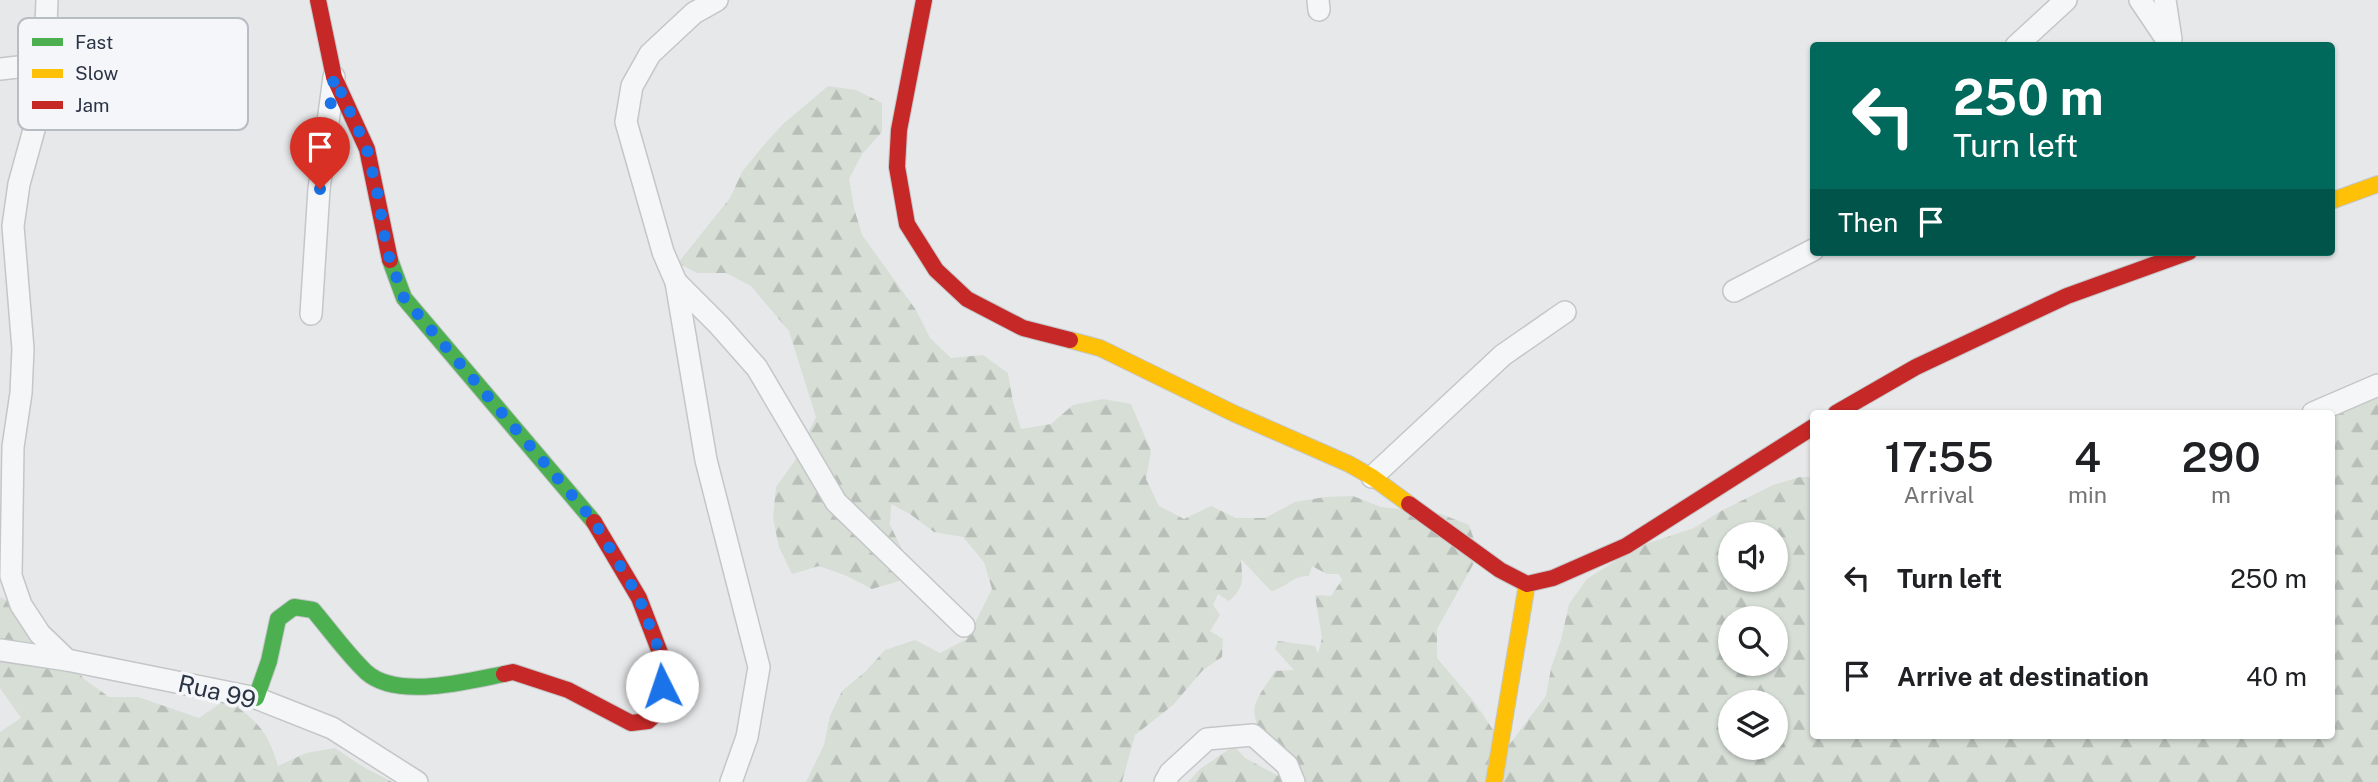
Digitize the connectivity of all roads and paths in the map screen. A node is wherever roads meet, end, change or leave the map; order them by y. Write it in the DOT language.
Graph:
graph roads {
  1 [pos="47,0"];
  2 [pos="318,0"];
  3 [pos="718,0"];
  4 [pos="924,0"];
  5 [pos="2066,0"];
  6 [pos="2140,0"];
  7 [pos="2165,0"];
  8 [pos="689,7"];
  9 [pos="46,18"];
  10 [pos="2020,42"];
  11 [pos="2169,42"];
  12 [pos="2171,42"];
  13 [pos="18,67"];
  14 [pos="0,69"];
  15 [pos="334,77"];
  16 [pos="34,130"];
  17 [pos="2378,184"];
  18 [pos="2335,200"];
  19 [pos="1810,252"];
  20 [pos="2165,256"];
  21 [pos="2131,262"];
  22 [pos="676,282"];
  23 [pos="1734,291"];
  24 [pos="1565,312"];
  25 [pos="311,314"];
  26 [pos="2378,384"];
  27 [pos="1841,410"];
  28 [pos="2320,410"];
  29 [pos="1810,429"];
  30 [pos="1371,477"];
  31 [pos="1527,584"];
  32 [pos="964,626"];
  33 [pos="0,650"];
  34 [pos="67,660"];
  35 [pos="256,698"];
  36 [pos="417,782"];
  37 [pos="732,782"];
  38 [pos="1165,782"];
  39 [pos="1294,782"];
  40 [pos="1494,782"];
  1 -- 9 [label="street"];
  2 -- 15 [label="street"];
  3 -- 8 [label="street"];
  4 -- 30 [label="street"];
  5 -- 10 [label="street"];
  6 -- 11 [label="street"];
  7 -- 12 [label="street"];
  8 -- 22 [label="street"];
  13 -- 14 [label="street"];
  15 -- 25 [label="street"];
  15 -- 35 [label="street"];
  16 -- 34 [label="street"];
  17 -- 18 [label="street"];
  19 -- 23 [label="street"];
  20 -- 21 [label="street"];
  21 -- 27 [label="street"];
  22 -- 32 [label="street"];
  22 -- 37 [label="street"];
  24 -- 30 [label="street"];
  26 -- 28 [label="street"];
  29 -- 31 [label="street"];
  30 -- 31 [label="street"];
  31 -- 40 [label="street"];
  33 -- 34 [label="street, Rua 99"];
  34 -- 35 [label="street, Rua 99"];
  35 -- 36 [label="street, Rua 99"];
  38 -- 39 [label="street"];
}
